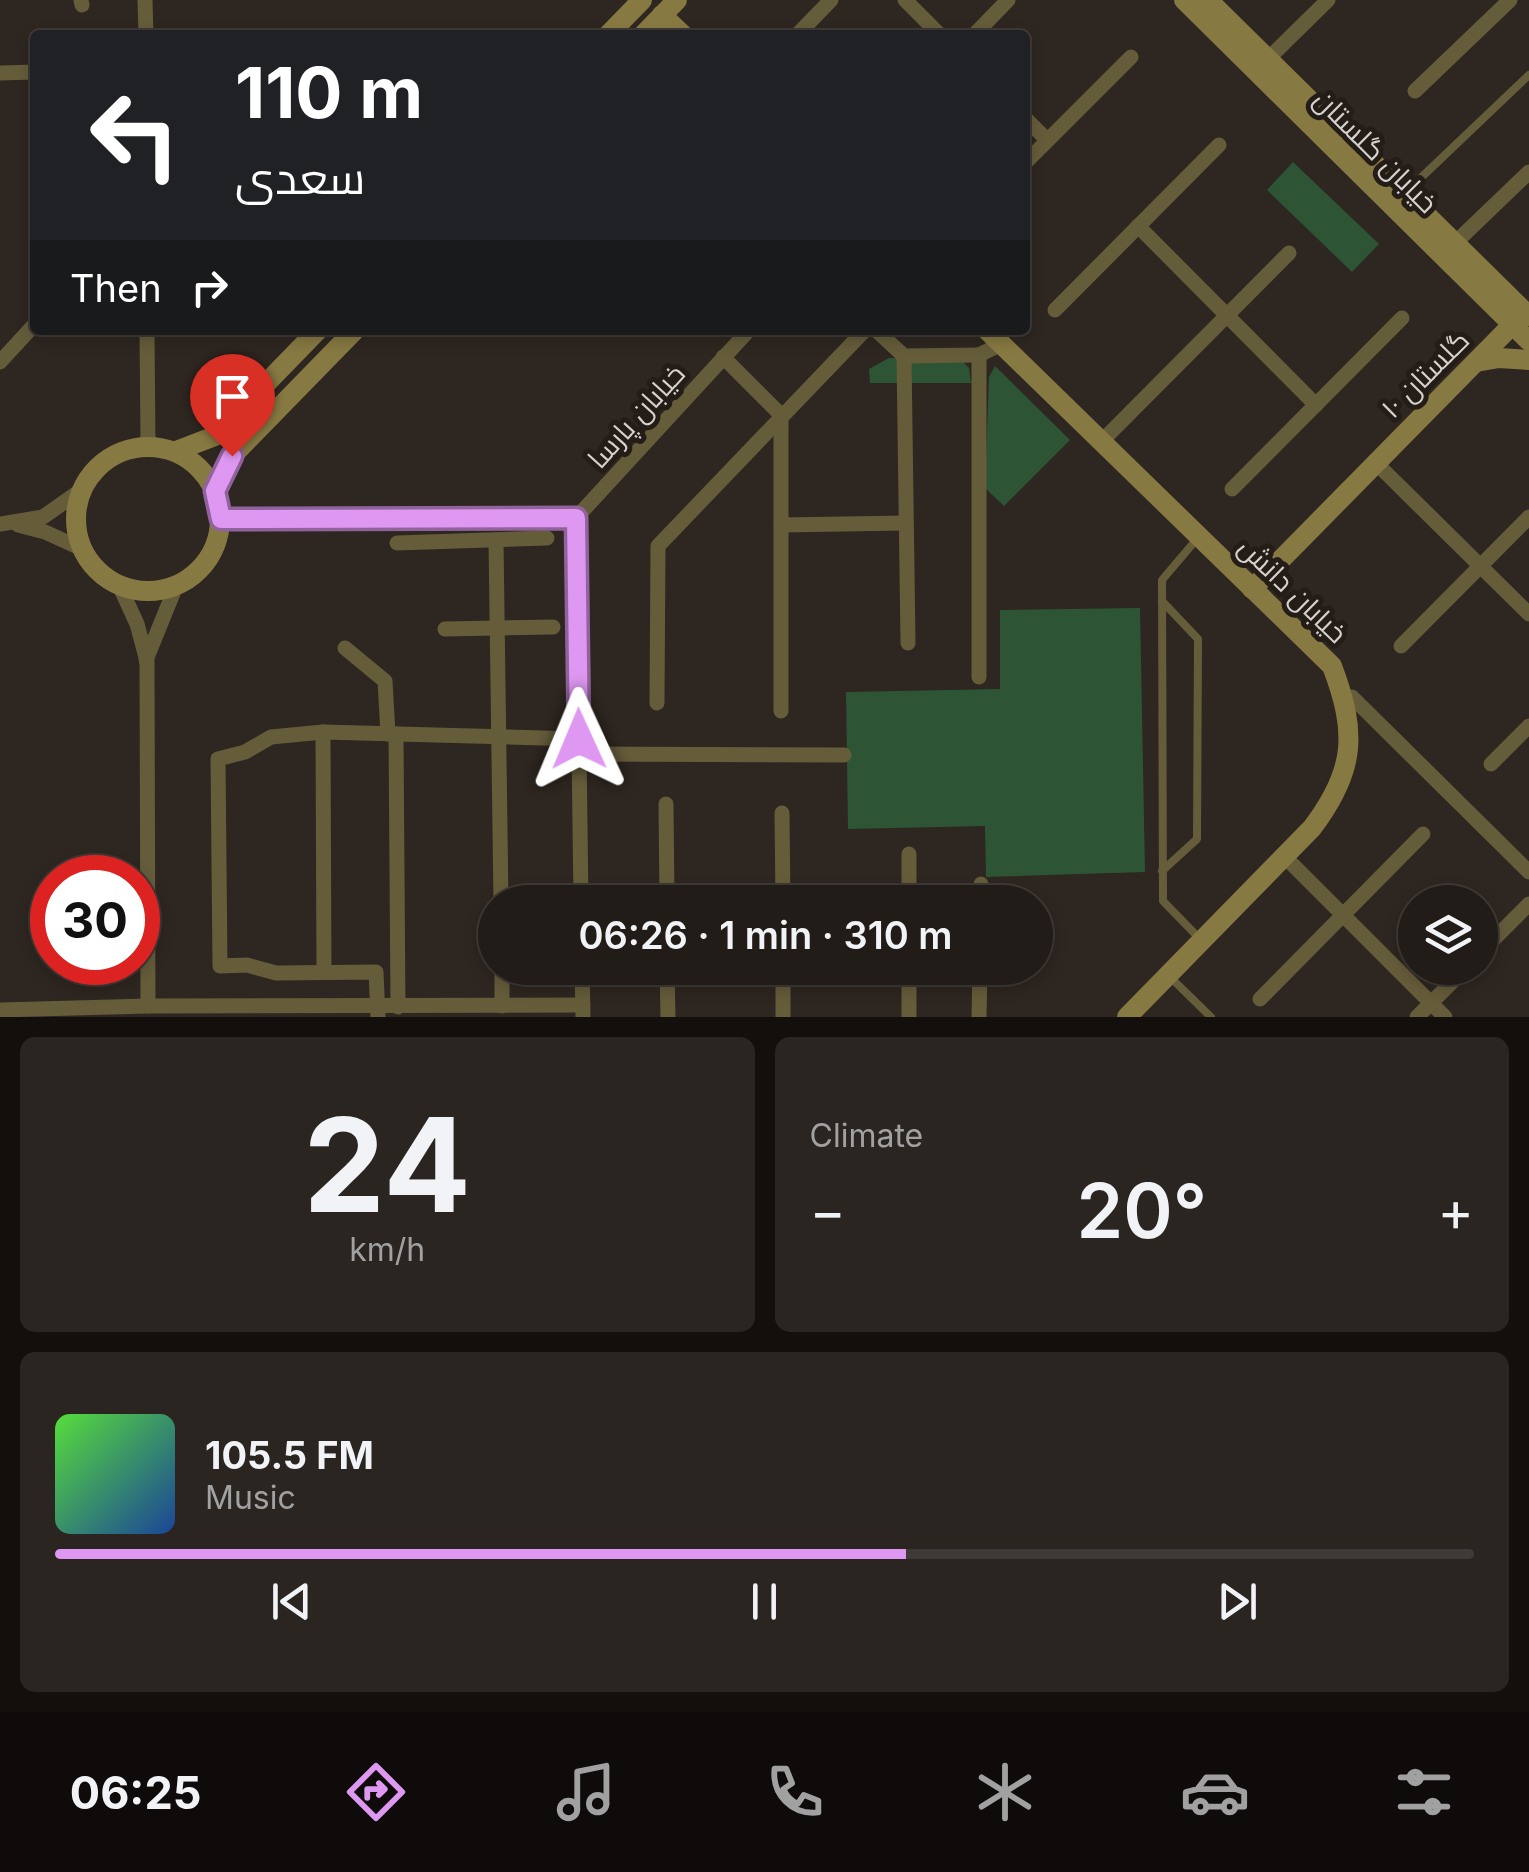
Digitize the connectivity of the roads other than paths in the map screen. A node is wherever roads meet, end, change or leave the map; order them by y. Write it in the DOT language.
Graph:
graph roads {
  1 [pos="145,0"];
  2 [pos="642,0"];
  3 [pos="832,0"];
  4 [pos="906,0"];
  5 [pos="1008,0"];
  6 [pos="1184,0"];
  7 [pos="1208,0"];
  8 [pos="1328,0"];
  9 [pos="1510,0"];
  10 [pos="670,8"];
  11 [pos="146,30"];
  12 [pos="613,30"];
  13 [pos="648,30"];
  14 [pos="802,30"];
  15 [pos="935,30"];
  16 [pos="979,30"];
  17 [pos="1131,57"];
  18 [pos="1268,58"];
  19 [pos="30,72"];
  20 [pos="0,73"];
  21 [pos="1529,75"];
  22 [pos="1415,91"];
  23 [pos="1030,123"];
  24 [pos="1047,140"];
  25 [pos="1219,144"];
  26 [pos="1030,157"];
  27 [pos="1529,172"];
  28 [pos="1404,194"];
  29 [pos="1138,226"];
  30 [pos="1455,243"];
  31 [pos="1289,252"];
  32 [pos="1055,310"];
  33 [pos="1227,315"];
  34 [pos="1402,318"];
  35 [pos="1521,320"];
  36 [pos="30,329"];
  37 [pos="147,335"];
  38 [pos="313,335"];
  39 [pos="350,335"];
  40 [pos="745,335"];
  41 [pos="860,335"];
  42 [pos="881,335"];
  43 [pos="994,337"];
  44 [pos="1529,341"];
  45 [pos="904,356"];
  46 [pos="978,356"];
  47 [pos="723,357"];
  48 [pos="1529,360"];
  49 [pos="0,362"];
  50 [pos="1476,362"];
  51 [pos="1316,404"];
  52 [pos="781,415"];
  53 [pos="214,436"];
  54 [pos="1102,442"];
  55 [pos="148,446"];
  56 [pos="176,451"];
  57 [pos="232,456"];
  58 [pos="1376,463"];
  59 [pos="1232,489"];
  60 [pos="215,491"];
  61 [pos="80,492"];
  62 [pos="1529,516"];
  63 [pos="576,518"];
  64 [pos="221,519"];
  65 [pos="5,524"];
  66 [pos="906,524"];
  67 [pos="781,525"];
  68 [pos="1199,536"];
  69 [pos="548,538"];
  70 [pos="496,540"];
  71 [pos="396,543"];
  72 [pos="80,548"];
  73 [pos="1480,566"];
  74 [pos="176,586"];
  75 [pos="120,587"];
  76 [pos="1252,588"];
  77 [pos="1162,601"];
  78 [pos="1529,614"];
  79 [pos="498,627"];
  80 [pos="553,627"];
  81 [pos="445,629"];
  82 [pos="908,643"];
  83 [pos="1401,646"];
  84 [pos="345,648"];
  85 [pos="146,661"];
  86 [pos="980,678"];
  87 [pos="1352,697"];
  88 [pos="658,703"];
  89 [pos="782,711"];
  90 [pos="1529,726"];
  91 [pos="323,732"];
  92 [pos="392,734"];
  93 [pos="500,737"];
  94 [pos="579,747"];
  95 [pos="844,755"];
  96 [pos="1491,764"];
  97 [pos="666,804"];
  98 [pos="782,814"];
  99 [pos="1423,834"];
  100 [pos="909,854"];
  101 [pos="1284,856"];
  102 [pos="1162,871"];
  103 [pos="1529,872"];
  104 [pos="501,885"];
  105 [pos="582,885"];
  106 [pos="667,885"];
  107 [pos="783,885"];
  108 [pos="909,885"];
  109 [pos="1529,904"];
  110 [pos="1343,915"];
  111 [pos="1498,936"];
  112 [pos="1202,940"];
  113 [pos="324,972"];
  114 [pos="1168,975"];
  115 [pos="502,985"];
  116 [pos="582,985"];
  117 [pos="668,985"];
  118 [pos="783,985"];
  119 [pos="909,985"];
  120 [pos="980,985"];
  121 [pos="1449,985"];
  122 [pos="1260,999"];
  123 [pos="1431,1003"];
  124 [pos="148,1006"];
  125 [pos="502,1006"];
  126 [pos="398,1007"];
  127 [pos="0,1010"];
  128 [pos="583,1011"];
  129 [pos="378,1012"];
  130 [pos="52,1013"];
  131 [pos="668,1017"];
  132 [pos="784,1017"];
  133 [pos="909,1017"];
  134 [pos="979,1017"];
  135 [pos="1127,1017"];
  136 [pos="1211,1017"];
  137 [pos="1418,1017"];
  138 [pos="1445,1017"];
  1 -- 11 [label="street"];
  2 -- 12 [label="street"];
  3 -- 14 [label="street"];
  4 -- 15 [label="street"];
  5 -- 16 [label="street"];
  6 -- 35 [label="street, خیابان گلستان"];
  7 -- 18 [label="street, خیابان گلستان"];
  8 -- 18 [label="street"];
  9 -- 22 [label="street"];
  10 -- 13 [label="street"];
  17 -- 24 [label="street"];
  18 -- 28 [label="street, خیابان گلستان"];
  19 -- 20 [label="street"];
  21 -- 28 [label="lane"];
  23 -- 24 [label="street"];
  24 -- 26 [label="street"];
  25 -- 29 [label="street"];
  27 -- 30 [label="street"];
  28 -- 30 [label="street, خیابان گلستان"];
  29 -- 32 [label="street"];
  29 -- 33 [label="street"];
  30 -- 35 [label="street, خیابان گلستان"];
  31 -- 33 [label="street"];
  33 -- 51 [label="street"];
  33 -- 54 [label="street"];
  34 -- 51 [label="street"];
  35 -- 44 [label="street, خیابان گلستان"];
  35 -- 50 [label="street, گلستان ۱۰"];
  36 -- 49 [label="street"];
  37 -- 55 [label="street"];
  38 -- 53 [label="street"];
  39 -- 57 [label="street"];
  40 -- 47 [label="street, خیابان پارسا"];
  41 -- 52 [label="street"];
  42 -- 45 [label="street"];
  43 -- 46 [label="street"];
  43 -- 54 [label="street, خیابان دانش"];
  45 -- 46 [label="street"];
  45 -- 66 [label="street"];
  46 -- 86 [label="street"];
  47 -- 52 [label="street"];
  47 -- 63 [label="street, خیابان پارسا"];
  48 -- 50 [label="street"];
  50 -- 58 [label="street, گلستان ۱۰"];
  51 -- 59 [label="street"];
  52 -- 67 [label="street"];
  52 -- 88 [label="street"];
  53 -- 56 [label="street"];
  53 -- 57 [label="street"];
  54 -- 68 [label="street, خیابان دانش"];
  55 -- 56 [label="street"];
  55 -- 61 [label="street"];
  56 -- 60 [label="street"];
  57 -- 60 [label="street"];
  58 -- 73 [label="street"];
  58 -- 76 [label="street, گلستان ۱۰"];
  60 -- 64 [label="street"];
  61 -- 65 [label="street"];
  61 -- 72 [label="street"];
  62 -- 73 [label="street"];
  63 -- 64 [label="street"];
  63 -- 94 [label="street"];
  64 -- 74 [label="street"];
  65 -- 72 [label="street"];
  66 -- 67 [label="street"];
  66 -- 82 [label="street"];
  67 -- 89 [label="street"];
  68 -- 76 [label="street, خیابان دانش"];
  68 -- 77 [label="lane"];
  69 -- 70 [label="street"];
  70 -- 71 [label="street"];
  70 -- 79 [label="street"];
  72 -- 75 [label="street"];
  73 -- 78 [label="street"];
  73 -- 83 [label="street"];
  74 -- 75 [label="street"];
  74 -- 85 [label="street"];
  75 -- 85 [label="street"];
  76 -- 101 [label="street, خیابان دانش"];
  77 -- 102 [label="lane"];
  77 -- 102 [label="lane"];
  79 -- 80 [label="street"];
  79 -- 81 [label="street"];
  79 -- 93 [label="street"];
  84 -- 92 [label="street"];
  85 -- 124 [label="street"];
  87 -- 103 [label="street"];
  90 -- 96 [label="street"];
  91 -- 92 [label="street"];
  91 -- 113 [label="street"];
  91 -- 113 [label="street"];
  92 -- 93 [label="street"];
  92 -- 126 [label="street"];
  93 -- 94 [label="street"];
  93 -- 104 [label="street"];
  94 -- 95 [label="street"];
  94 -- 105 [label="street"];
  97 -- 106 [label="street"];
  98 -- 107 [label="street"];
  99 -- 110 [label="street"];
  100 -- 108 [label="street"];
  101 -- 110 [label="street"];
  101 -- 112 [label="street, خیابان دانش"];
  102 -- 112 [label="lane"];
  109 -- 111 [label="street"];
  110 -- 122 [label="street"];
  110 -- 123 [label="street"];
  112 -- 114 [label="street, خیابان دانش"];
  113 -- 129 [label="street"];
  114 -- 135 [label="street, خیابان دانش"];
  114 -- 136 [label="lane"];
  115 -- 125 [label="street"];
  116 -- 128 [label="street"];
  117 -- 131 [label="street"];
  118 -- 132 [label="street"];
  119 -- 133 [label="street"];
  120 -- 134 [label="street"];
  121 -- 123 [label="street"];
  123 -- 137 [label="street"];
  123 -- 138 [label="street"];
  124 -- 129 [label="street"];
  124 -- 130 [label="street"];
  125 -- 126 [label="street"];
  125 -- 128 [label="street"];
  126 -- 129 [label="street"];
  127 -- 130 [label="street"];
}
